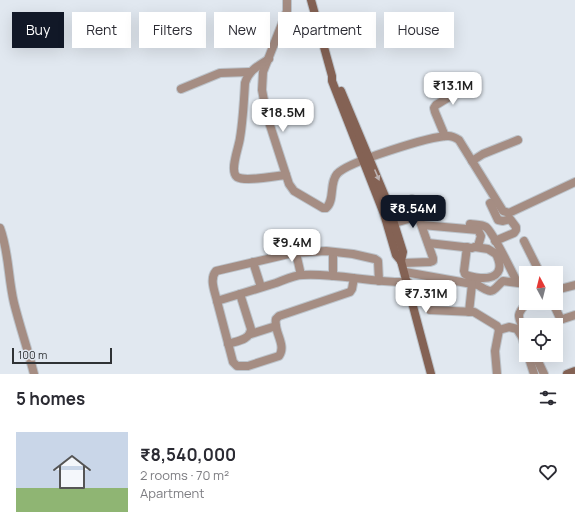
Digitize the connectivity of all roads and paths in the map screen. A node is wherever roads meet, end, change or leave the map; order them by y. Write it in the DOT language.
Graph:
graph roads {
  1 [pos="287,0"];
  2 [pos="311,0"];
  3 [pos="269,59"];
  4 [pos="249,72"];
  5 [pos="477,80"];
  6 [pos="181,90"];
  7 [pos="445,136"];
  8 [pos="518,140"];
  9 [pos="366,159"];
  10 [pos="472,161"];
  11 [pos="286,175"];
  12 [pos="575,182"];
  13 [pos="412,199"];
  14 [pos="384,202"];
  15 [pos="490,203"];
  16 [pos="418,216"];
  17 [pos="395,223"];
  18 [pos="470,224"];
  19 [pos="422,225"];
  20 [pos="0,228"];
  21 [pos="524,240"];
  22 [pos="495,241"];
  23 [pos="428,243"];
  24 [pos="471,247"];
  25 [pos="333,252"];
  26 [pos="296,253"];
  27 [pos="253,262"];
  28 [pos="402,262"];
  29 [pos="537,266"];
  30 [pos="405,272"];
  31 [pos="301,275"];
  32 [pos="332,276"];
  33 [pos="354,278"];
  34 [pos="379,282"];
  35 [pos="408,282"];
  36 [pos="517,282"];
  37 [pos="472,284"];
  38 [pos="575,285"];
  39 [pos="261,287"];
  40 [pos="563,288"];
  41 [pos="240,294"];
  42 [pos="217,301"];
  43 [pos="430,310"];
  44 [pos="556,310"];
  45 [pos="469,312"];
  46 [pos="575,315"];
  47 [pos="276,326"];
  48 [pos="499,330"];
  49 [pos="519,332"];
  50 [pos="251,334"];
  51 [pos="228,344"];
  52 [pos="530,362"];
  53 [pos="538,362"];
  54 [pos="575,370"];
  55 [pos="34,374"];
  56 [pos="431,374"];
  57 [pos="497,374"];
  58 [pos="534,374"];
  59 [pos="544,374"];
  60 [pos="567,374"];
  1 -- 3 [label="street"];
  2 -- 9 [label="street"];
  3 -- 4 [label="street"];
  3 -- 11 [label="street"];
  4 -- 6 [label="street"];
  4 -- 11 [label="street"];
  5 -- 7 [label="street"];
  7 -- 9 [label="street"];
  7 -- 10 [label="street"];
  8 -- 10 [label="street"];
  9 -- 11 [label="street"];
  9 -- 14 [label="street"];
  10 -- 12 [label="street"];
  13 -- 16 [label="street"];
  14 -- 17 [label="street"];
  14 -- 28 [label="street"];
  15 -- 22 [label="street"];
  16 -- 17 [label="street"];
  16 -- 19 [label="street"];
  17 -- 28 [label="street"];
  18 -- 22 [label="street"];
  19 -- 23 [label="street"];
  19 -- 24 [label="street"];
  20 -- 55 [label="street"];
  21 -- 29 [label="street"];
  22 -- 36 [label="street"];
  23 -- 24 [label="street"];
  23 -- 28 [label="street"];
  24 -- 24 [label="street"];
  25 -- 26 [label="street"];
  25 -- 32 [label="street"];
  25 -- 34 [label="street"];
  26 -- 27 [label="street"];
  26 -- 31 [label="street"];
  27 -- 39 [label="street"];
  27 -- 42 [label="street"];
  28 -- 30 [label="street"];
  30 -- 35 [label="street"];
  30 -- 37 [label="street"];
  31 -- 32 [label="street"];
  31 -- 39 [label="street"];
  32 -- 33 [label="street"];
  33 -- 34 [label="street"];
  33 -- 47 [label="street"];
  34 -- 35 [label="street"];
  35 -- 56 [label="street"];
  36 -- 37 [label="street"];
  37 -- 45 [label="street"];
  38 -- 40 [label="street"];
  39 -- 41 [label="street"];
  41 -- 42 [label="street"];
  41 -- 50 [label="street"];
  42 -- 51 [label="street"];
  43 -- 45 [label="street"];
  44 -- 46 [label="street"];
  45 -- 48 [label="street"];
  47 -- 50 [label="street"];
  47 -- 51 [label="street"];
  48 -- 49 [label="street"];
  48 -- 57 [label="street"];
  50 -- 51 [label="street"];
  52 -- 58 [label="street"];
  53 -- 59 [label="street"];
  54 -- 60 [label="street"];
}
